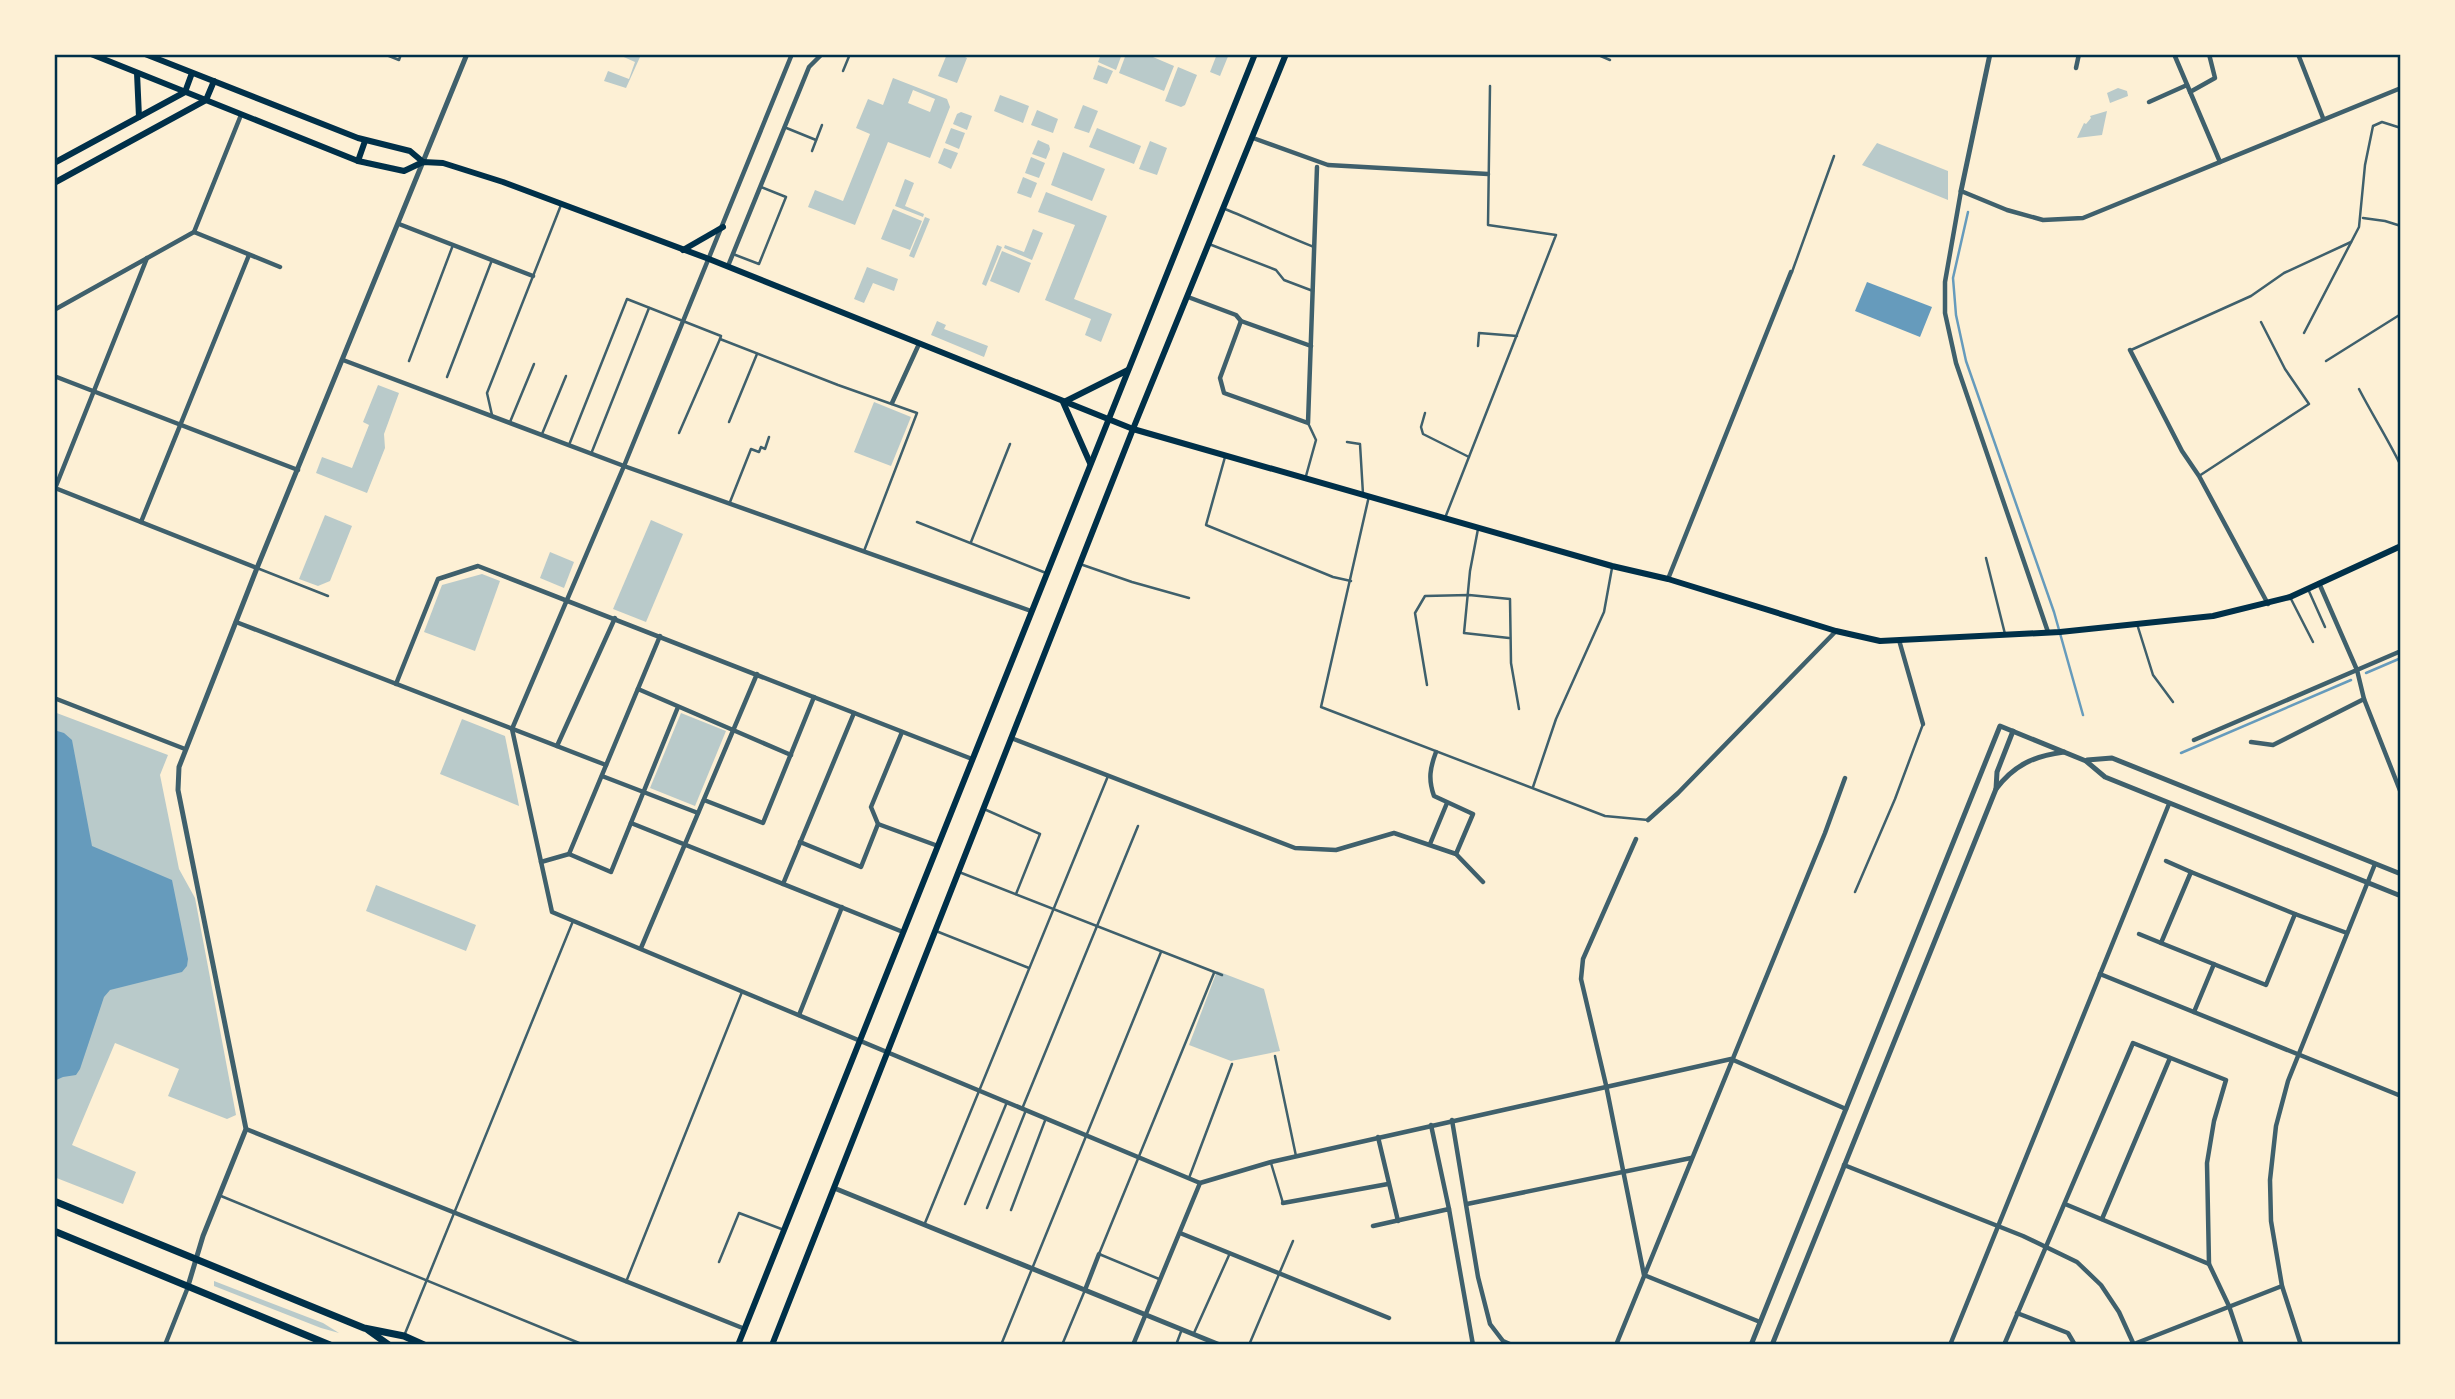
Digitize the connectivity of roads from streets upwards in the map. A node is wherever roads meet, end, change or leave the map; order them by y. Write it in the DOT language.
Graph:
graph roads {
  1 [pos="91,54"];
  2 [pos="145,54"];
  3 [pos="467,54"];
  4 [pos="792,54"];
  5 [pos="822,54"];
  6 [pos="1255,54"];
  7 [pos="1286,54"];
  8 [pos="1990,54"];
  9 [pos="2079,54"];
  10 [pos="2174,54"];
  11 [pos="2209,54"];
  12 [pos="2298,54"];
  13 [pos="2076,68"];
  14 [pos="137,73"];
  15 [pos="192,73"];
  16 [pos="214,81"];
  17 [pos="2187,85"];
  18 [pos="2401,88"];
  19 [pos="185,92"];
  20 [pos="2190,92"];
  21 [pos="206,100"];
  22 [pos="2149,102"];
  23 [pos="241,115"];
  24 [pos="139,117"];
  25 [pos="2323,118"];
  26 [pos="1253,138"];
  27 [pos="365,141"];
  28 [pos="358,161"];
  29 [pos="424,162"];
  30 [pos="2220,162"];
  31 [pos="54,163"];
  32 [pos="1317,164"];
  33 [pos="1489,174"];
  34 [pos="54,183"];
  35 [pos="1961,191"];
  36 [pos="399,224"];
  37 [pos="723,227"];
  38 [pos="194,232"];
  39 [pos="683,250"];
  40 [pos="250,255"];
  41 [pos="148,258"];
  42 [pos="709,259"];
  43 [pos="280,267"];
  44 [pos="728,267"];
  45 [pos="1791,272"];
  46 [pos="533,276"];
  47 [pos="1188,297"];
  48 [pos="54,310"];
  49 [pos="1241,321"];
  50 [pos="919,343"];
  51 [pos="1311,346"];
  52 [pos="2130,350"];
  53 [pos="344,360"];
  54 [pos="1128,370"];
  55 [pos="54,376"];
  56 [pos="94,391"];
  57 [pos="1063,402"];
  58 [pos="892,403"];
  59 [pos="1108,419"];
  60 [pos="181,425"];
  61 [pos="1133,429"];
  62 [pos="1090,463"];
  63 [pos="624,466"];
  64 [pos="298,470"];
  65 [pos="55,489"];
  66 [pos="141,522"];
  67 [pos="2401,546"];
  68 [pos="257,568"];
  69 [pos="1668,579"];
  70 [pos="2319,583"];
  71 [pos="565,598"];
  72 [pos="2268,604"];
  73 [pos="1031,611"];
  74 [pos="615,618"];
  75 [pos="236,622"];
  76 [pos="1836,631"];
  77 [pos="2050,632"];
  78 [pos="660,636"];
  79 [pos="1899,640"];
  80 [pos="2401,651"];
  81 [pos="2357,670"];
  82 [pos="757,674"];
  83 [pos="396,684"];
  84 [pos="638,689"];
  85 [pos="814,697"];
  86 [pos="54,698"];
  87 [pos="2364,699"];
  88 [pos="678,706"];
  89 [pos="854,713"];
  90 [pos="1923,724"];
  91 [pos="512,729"];
  92 [pos="733,731"];
  93 [pos="2013,731"];
  94 [pos="902,732"];
  95 [pos="1012,738"];
  96 [pos="2194,740"];
  97 [pos="2251,742"];
  98 [pos="557,746"];
  99 [pos="185,749"];
  100 [pos="1436,752"];
  101 [pos="2066,752"];
  102 [pos="790,755"];
  103 [pos="972,759"];
  104 [pos="2087,761"];
  105 [pos="606,765"];
  106 [pos="601,776"];
  107 [pos="1845,778"];
  108 [pos="1996,789"];
  109 [pos="643,792"];
  110 [pos="2401,793"];
  111 [pos="704,800"];
  112 [pos="1447,803"];
  113 [pos="2169,804"];
  114 [pos="698,813"];
  115 [pos="1648,820"];
  116 [pos="631,823"];
  117 [pos="877,824"];
  118 [pos="1636,839"];
  119 [pos="800,842"];
  120 [pos="685,845"];
  121 [pos="1429,845"];
  122 [pos="938,846"];
  123 [pos="569,854"];
  124 [pos="1456,854"];
  125 [pos="541,862"];
  126 [pos="2166,862"];
  127 [pos="2375,864"];
  128 [pos="2191,872"];
  129 [pos="2401,874"];
  130 [pos="1483,882"];
  131 [pos="2368,883"];
  132 [pos="783,884"];
  133 [pos="2401,897"];
  134 [pos="842,907"];
  135 [pos="2295,914"];
  136 [pos="903,932"];
  137 [pos="2347,933"];
  138 [pos="2139,934"];
  139 [pos="2161,943"];
  140 [pos="641,948"];
  141 [pos="2214,964"];
  142 [pos="2100,974"];
  143 [pos="2194,1012"];
  144 [pos="799,1015"];
  145 [pos="860,1041"];
  146 [pos="887,1052"];
  147 [pos="2298,1055"];
  148 [pos="2170,1058"];
  149 [pos="1731,1059"];
  150 [pos="1606,1085"];
  151 [pos="2401,1096"];
  152 [pos="1846,1109"];
  153 [pos="1452,1120"];
  154 [pos="1431,1125"];
  155 [pos="246,1129"];
  156 [pos="1378,1137"];
  157 [pos="1692,1157"];
  158 [pos="1844,1165"];
  159 [pos="1623,1170"];
  160 [pos="1200,1183"];
  161 [pos="1388,1184"];
  162 [pos="834,1188"];
  163 [pos="54,1201"];
  164 [pos="1283,1203"];
  165 [pos="1467,1204"];
  166 [pos="2065,1204"];
  167 [pos="1449,1209"];
  168 [pos="2102,1219"];
  169 [pos="1398,1221"];
  170 [pos="1373,1226"];
  171 [pos="1997,1226"];
  172 [pos="54,1231"];
  173 [pos="1180,1233"];
  174 [pos="2047,1247"];
  175 [pos="1099,1254"];
  176 [pos="197,1258"];
  177 [pos="2209,1264"];
  178 [pos="1644,1275"];
  179 [pos="188,1286"];
  180 [pos="2282,1286"];
  181 [pos="1085,1290"];
  182 [pos="2230,1306"];
  183 [pos="2017,1312"];
  184 [pos="1146,1315"];
  185 [pos="1389,1318"];
  186 [pos="1760,1322"];
  187 [pos="364,1328"];
  188 [pos="745,1329"];
  189 [pos="1217,1344"];
  190 [pos="2134,1344"];
  191 [pos="165,1345"];
  192 [pos="330,1345"];
  193 [pos="389,1345"];
  194 [pos="424,1345"];
  195 [pos="738,1345"];
  196 [pos="772,1345"];
  197 [pos="1133,1345"];
  198 [pos="1473,1345"];
  199 [pos="1512,1345"];
  200 [pos="1616,1345"];
  201 [pos="1751,1345"];
  202 [pos="1772,1345"];
  203 [pos="1950,1345"];
  204 [pos="2004,1345"];
  205 [pos="2075,1345"];
  206 [pos="2242,1345"];
  207 [pos="2301,1345"];
  1 -- 14 [label="main road"];
  2 -- 15 [label="main road"];
  3 -- 29 [label="street"];
  4 -- 37 [label="street"];
  5 -- 44 [label="street"];
  6 -- 54 [label="main road"];
  7 -- 26 [label="main road"];
  8 -- 35 [label="street"];
  9 -- 13 [label="street"];
  10 -- 17 [label="street"];
  11 -- 20 [label="street"];
  12 -- 25 [label="street"];
  14 -- 19 [label="main road"];
  14 -- 24 [label="main road"];
  15 -- 16 [label="main road"];
  15 -- 19 [label="main road"];
  16 -- 21 [label="main road"];
  16 -- 27 [label="main road"];
  17 -- 20 [label="street"];
  17 -- 22 [label="street"];
  18 -- 25 [label="street"];
  19 -- 21 [label="main road"];
  19 -- 24 [label="main road"];
  20 -- 30 [label="street"];
  21 -- 23 [label="main road"];
  21 -- 34 [label="main road"];
  23 -- 28 [label="main road"];
  23 -- 38 [label="street"];
  24 -- 31 [label="main road"];
  25 -- 30 [label="street"];
  26 -- 32 [label="street"];
  26 -- 47 [label="main road"];
  27 -- 28 [label="main road"];
  27 -- 29 [label="main road"];
  28 -- 29 [label="main road"];
  29 -- 36 [label="street"];
  29 -- 39 [label="main road"];
  30 -- 35 [label="street"];
  32 -- 33 [label="street"];
  32 -- 51 [label="street"];
  35 -- 77 [label="street"];
  36 -- 46 [label="street"];
  36 -- 53 [label="street"];
  37 -- 39 [label="main road"];
  37 -- 42 [label="street"];
  38 -- 40 [label="street"];
  38 -- 41 [label="street"];
  39 -- 42 [label="main road"];
  40 -- 43 [label="street"];
  40 -- 60 [label="street"];
  41 -- 48 [label="street"];
  41 -- 56 [label="street"];
  42 -- 44 [label="main road"];
  42 -- 63 [label="street"];
  44 -- 50 [label="main road"];
  45 -- 69 [label="street"];
  47 -- 49 [label="street"];
  47 -- 61 [label="main road"];
  49 -- 51 [label="street"];
  49 -- 51 [label="street"];
  50 -- 57 [label="main road"];
  50 -- 58 [label="street"];
  52 -- 72 [label="street"];
  53 -- 63 [label="street"];
  53 -- 64 [label="street"];
  54 -- 57 [label="main road"];
  54 -- 59 [label="main road"];
  55 -- 56 [label="street"];
  56 -- 60 [label="street"];
  56 -- 65 [label="street"];
  57 -- 59 [label="main road"];
  57 -- 62 [label="main road"];
  59 -- 61 [label="main road"];
  59 -- 62 [label="main road"];
  60 -- 64 [label="street"];
  60 -- 66 [label="street"];
  61 -- 69 [label="main road"];
  61 -- 95 [label="main road"];
  62 -- 73 [label="main road"];
  63 -- 71 [label="street"];
  63 -- 73 [label="street"];
  64 -- 68 [label="street"];
  65 -- 66 [label="street"];
  66 -- 68 [label="street"];
  67 -- 70 [label="main road"];
  68 -- 75 [label="street"];
  69 -- 76 [label="main road"];
  70 -- 72 [label="main road"];
  70 -- 81 [label="street"];
  71 -- 74 [label="street"];
  71 -- 83 [label="street"];
  71 -- 91 [label="street"];
  72 -- 77 [label="main road"];
  73 -- 103 [label="main road"];
  74 -- 78 [label="street"];
  74 -- 98 [label="street"];
  75 -- 83 [label="street"];
  75 -- 99 [label="street"];
  76 -- 79 [label="main road"];
  76 -- 115 [label="street"];
  77 -- 79 [label="main road"];
  78 -- 82 [label="street"];
  78 -- 84 [label="street"];
  79 -- 90 [label="street"];
  80 -- 81 [label="street"];
  81 -- 87 [label="street"];
  81 -- 96 [label="street"];
  82 -- 85 [label="street"];
  82 -- 92 [label="street"];
  83 -- 91 [label="street"];
  84 -- 88 [label="street"];
  84 -- 105 [label="street"];
  85 -- 89 [label="street"];
  85 -- 102 [label="street"];
  86 -- 99 [label="street"];
  87 -- 97 [label="street"];
  87 -- 110 [label="street"];
  88 -- 92 [label="street"];
  88 -- 109 [label="street"];
  89 -- 94 [label="street"];
  89 -- 119 [label="street"];
  91 -- 98 [label="street"];
  91 -- 125 [label="street"];
  92 -- 102 [label="street"];
  92 -- 111 [label="street"];
  93 -- 101 [label="street"];
  93 -- 108 [label="street"];
  93 -- 152 [label="street"];
  94 -- 103 [label="street"];
  94 -- 117 [label="street"];
  95 -- 121 [label="street"];
  95 -- 146 [label="main road"];
  98 -- 105 [label="street"];
  99 -- 155 [label="street"];
  100 -- 112 [label="street"];
  101 -- 104 [label="street"];
  101 -- 108 [label="street"];
  102 -- 111 [label="street"];
  103 -- 122 [label="main road"];
  104 -- 113 [label="street"];
  104 -- 127 [label="street"];
  105 -- 106 [label="street"];
  106 -- 109 [label="street"];
  106 -- 123 [label="street"];
  107 -- 149 [label="street"];
  108 -- 158 [label="street"];
  109 -- 114 [label="street"];
  109 -- 116 [label="street"];
  111 -- 114 [label="street"];
  112 -- 121 [label="street"];
  112 -- 124 [label="street"];
  113 -- 131 [label="street"];
  113 -- 142 [label="street"];
  114 -- 120 [label="street"];
  116 -- 120 [label="street"];
  116 -- 123 [label="street"];
  117 -- 119 [label="street"];
  117 -- 122 [label="street"];
  118 -- 150 [label="street"];
  119 -- 132 [label="street"];
  120 -- 132 [label="street"];
  120 -- 140 [label="street"];
  121 -- 124 [label="street"];
  122 -- 136 [label="main road"];
  123 -- 125 [label="street"];
  124 -- 130 [label="street"];
  125 -- 140 [label="street"];
  126 -- 128 [label="street"];
  127 -- 129 [label="street"];
  127 -- 131 [label="street"];
  128 -- 135 [label="street"];
  128 -- 139 [label="street"];
  131 -- 133 [label="street"];
  131 -- 137 [label="street"];
  132 -- 134 [label="street"];
  134 -- 136 [label="street"];
  134 -- 144 [label="street"];
  135 -- 137 [label="street"];
  135 -- 141 [label="street"];
  136 -- 145 [label="main road"];
  137 -- 147 [label="street"];
  138 -- 139 [label="street"];
  139 -- 141 [label="street"];
  140 -- 144 [label="street"];
  141 -- 143 [label="street"];
  142 -- 143 [label="street"];
  142 -- 171 [label="street"];
  143 -- 147 [label="street"];
  144 -- 145 [label="street"];
  145 -- 146 [label="street"];
  145 -- 188 [label="main road"];
  146 -- 160 [label="street"];
  146 -- 162 [label="main road"];
  147 -- 151 [label="street"];
  147 -- 180 [label="street"];
  148 -- 166 [label="street"];
  148 -- 168 [label="street"];
  148 -- 177 [label="street"];
  149 -- 150 [label="street"];
  149 -- 152 [label="street"];
  149 -- 157 [label="street"];
  150 -- 153 [label="street"];
  150 -- 159 [label="street"];
  152 -- 186 [label="street"];
  153 -- 154 [label="street"];
  153 -- 165 [label="street"];
  154 -- 156 [label="street"];
  154 -- 167 [label="street"];
  155 -- 176 [label="street"];
  155 -- 188 [label="street"];
  156 -- 160 [label="street"];
  156 -- 161 [label="street"];
  157 -- 159 [label="street"];
  157 -- 178 [label="street"];
  158 -- 171 [label="street"];
  158 -- 202 [label="street"];
  159 -- 165 [label="street"];
  159 -- 178 [label="street"];
  160 -- 173 [label="street"];
  161 -- 164 [label="street"];
  161 -- 169 [label="street"];
  162 -- 181 [label="street"];
  162 -- 196 [label="main road"];
  163 -- 176 [label="main road"];
  165 -- 199 [label="street"];
  166 -- 168 [label="street"];
  166 -- 174 [label="street"];
  167 -- 169 [label="street"];
  167 -- 198 [label="street"];
  168 -- 177 [label="street"];
  169 -- 170 [label="street"];
  171 -- 174 [label="street"];
  171 -- 203 [label="street"];
  172 -- 179 [label="main road"];
  173 -- 184 [label="street"];
  173 -- 185 [label="street"];
  174 -- 183 [label="street"];
  174 -- 190 [label="street"];
  175 -- 181 [label="street"];
  176 -- 179 [label="street"];
  176 -- 187 [label="main road"];
  177 -- 182 [label="street"];
  178 -- 186 [label="street"];
  178 -- 200 [label="street"];
  179 -- 191 [label="street"];
  179 -- 192 [label="main road"];
  180 -- 182 [label="street"];
  180 -- 207 [label="street"];
  181 -- 184 [label="street"];
  182 -- 190 [label="street"];
  182 -- 206 [label="street"];
  183 -- 204 [label="street"];
  183 -- 205 [label="street"];
  184 -- 189 [label="street"];
  184 -- 197 [label="street"];
  186 -- 201 [label="street"];
  187 -- 193 [label="main road"];
  187 -- 194 [label="main road"];
  188 -- 195 [label="main road"];
}
